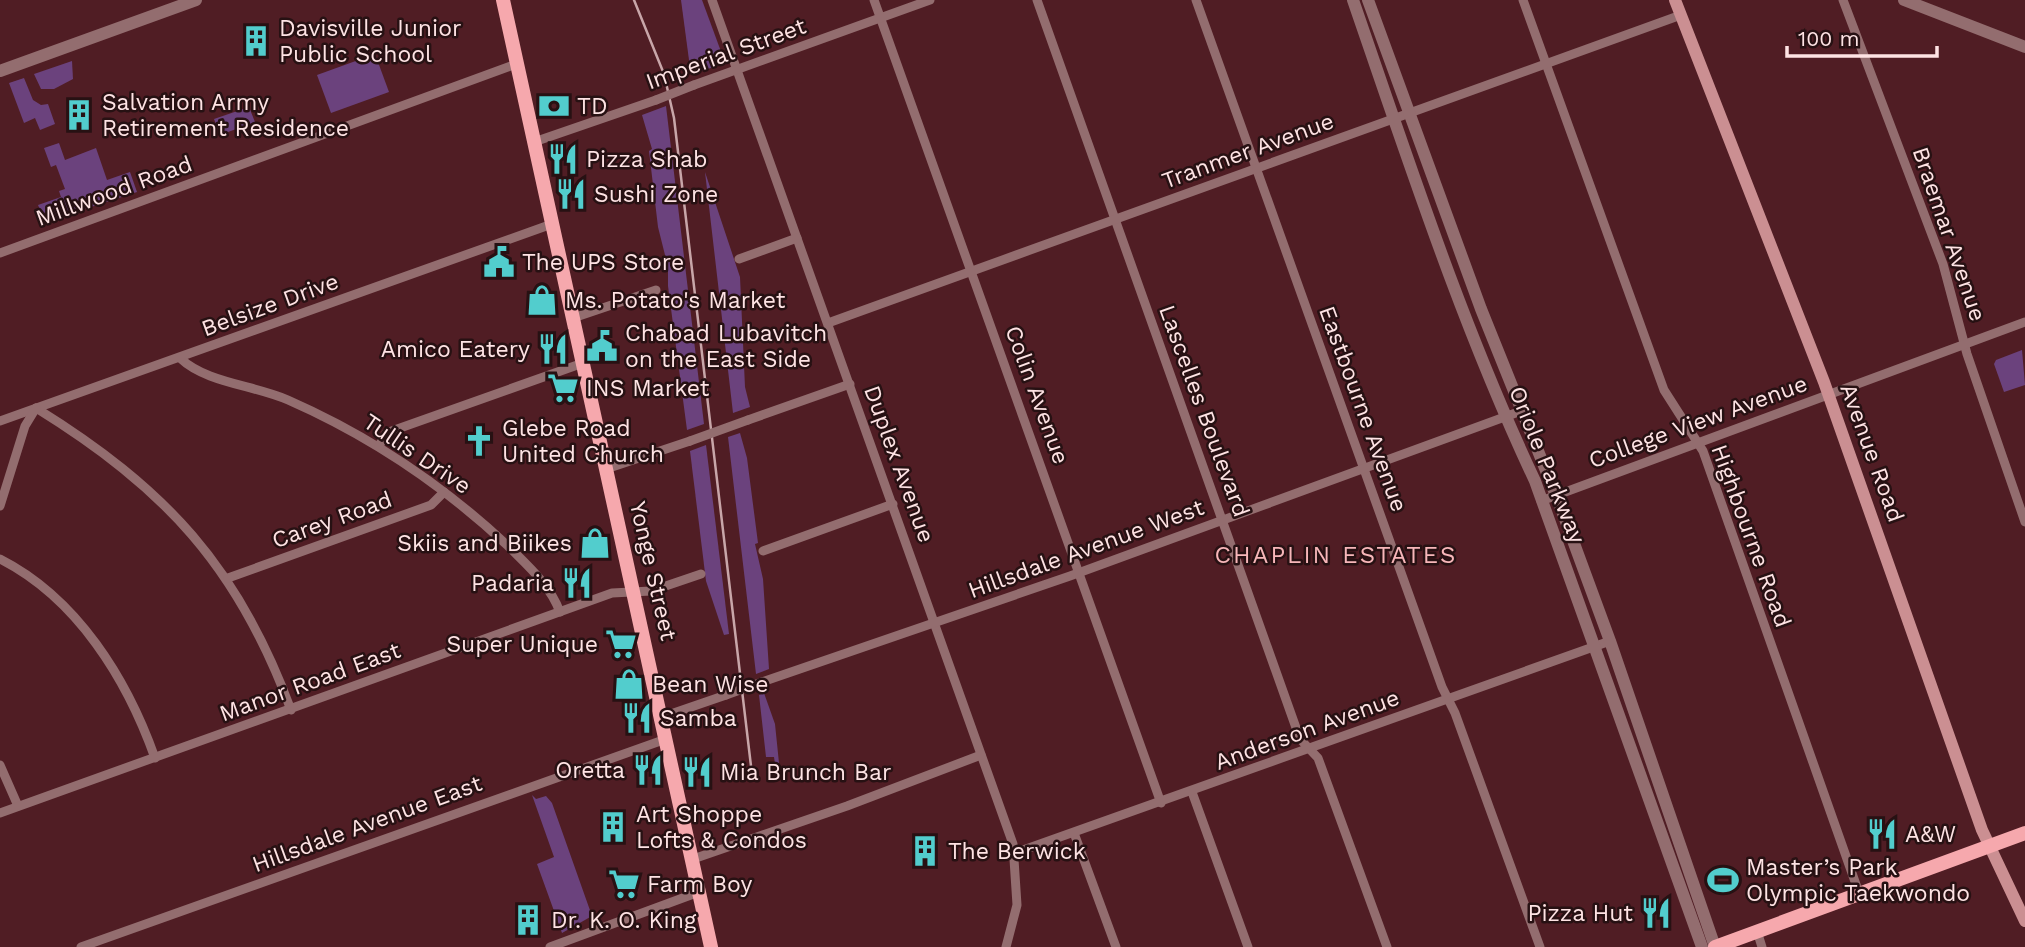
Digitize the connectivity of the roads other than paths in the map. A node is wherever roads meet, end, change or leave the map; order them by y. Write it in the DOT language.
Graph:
graph roads {
  1 [pos="197,0"];
  2 [pos="503,0"];
  3 [pos="712,0"];
  4 [pos="874,0"];
  5 [pos="930,0"];
  6 [pos="1037,0"];
  7 [pos="1196,0"];
  8 [pos="1353,0"];
  9 [pos="1368,0"];
  10 [pos="1523,0"];
  11 [pos="1675,0"];
  12 [pos="1843,0"];
  13 [pos="1904,0"];
  14 [pos="1681,15"];
  15 [pos="880,18"];
  16 [pos="2025,47"];
  17 [pos="516,64"];
  18 [pos="1547,64"];
  19 [pos="737,69"];
  20 [pos="0,71"];
  21 [pos="1409,114"];
  22 [pos="1394,119"];
  23 [pos="534,142"];
  24 [pos="1257,167"];
  25 [pos="1115,219"];
  26 [pos="552,224"];
  27 [pos="797,238"];
  28 [pos="0,253"];
  29 [pos="740,259"];
  30 [pos="972,270"];
  31 [pos="656,290"];
  32 [pos="573,318"];
  33 [pos="2025,322"];
  34 [pos="828,323"];
  35 [pos="1965,344"];
  36 [pos="180,358"];
  37 [pos="583,363"];
  38 [pos="850,384"];
  39 [pos="1828,394"];
  40 [pos="36,408"];
  41 [pos="1521,411"];
  42 [pos="1505,418"];
  43 [pos="0,421"];
  44 [pos="1697,442"];
  45 [pos="379,446"];
  46 [pos="606,469"];
  47 [pos="1364,469"];
  48 [pos="3,486"];
  49 [pos="444,492"];
  50 [pos="1556,495"];
  51 [pos="1541,500"];
  52 [pos="893,504"];
  53 [pos="0,506"];
  54 [pos="1223,520"];
  55 [pos="2025,522"];
  56 [pos="763,551"];
  57 [pos="0,559"];
  58 [pos="1079,572"];
  59 [pos="701,573"];
  60 [pos="228,578"];
  61 [pos="634,591"];
  62 [pos="560,612"];
  63 [pos="935,622"];
  64 [pos="1610,641"];
  65 [pos="1594,647"];
  66 [pos="1449,699"];
  67 [pos="291,710"];
  68 [pos="662,717"];
  69 [pos="666,739"];
  70 [pos="1309,748"];
  71 [pos="981,755"];
  72 [pos="155,758"];
  73 [pos="0,765"];
  74 [pos="1192,792"];
  75 [pos="1161,803"];
  76 [pos="18,806"];
  77 [pos="0,813"];
  78 [pos="1074,833"];
  79 [pos="2025,833"];
  80 [pos="1989,846"];
  81 [pos="1015,853"];
  82 [pos="693,859"];
  83 [pos="699,892"];
  84 [pos="1859,893"];
  85 [pos="1703,911"];
  86 [pos="1690,916"];
  87 [pos="2025,921"];
  88 [pos="1757,931"];
  89 [pos="81,947"];
  90 [pos="550,947"];
  91 [pos="711,947"];
  92 [pos="1006,947"];
  93 [pos="1116,947"];
  94 [pos="1248,947"];
  95 [pos="1387,947"];
  96 [pos="1540,947"];
  97 [pos="1702,947"];
  98 [pos="1715,947"];
  99 [pos="1762,947"];
  1 -- 20 [label="street"];
  2 -- 17 [label="main road, Yonge Street"];
  3 -- 19 [label="street, Duplex Avenue"];
  4 -- 15 [label="street, Colin Avenue"];
  5 -- 15 [label="street, Imperial Street"];
  6 -- 25 [label="street, Lascelles Boulevard"];
  7 -- 24 [label="street, Eastbourne Avenue"];
  8 -- 22 [label="street, Oriole Parkway"];
  9 -- 21 [label="street, Oriole Parkway"];
  10 -- 18 [label="street, Highbourne Road"];
  11 -- 14 [label="main road, Avenue Road"];
  12 -- 35 [label="street, Braemar Avenue"];
  13 -- 16 [label="street"];
  14 -- 18 [label="street, Tranmer Avenue"];
  14 -- 39 [label="main road, Avenue Road"];
  15 -- 19 [label="street, Imperial Street"];
  15 -- 30 [label="street, Colin Avenue"];
  17 -- 23 [label="main road, Yonge Street"];
  17 -- 28 [label="street, Millwood Road"];
  18 -- 21 [label="street, Tranmer Avenue"];
  18 -- 44 [label="street, Highbourne Road"];
  19 -- 23 [label="street, Imperial Street, bridge"];
  19 -- 27 [label="street, Duplex Avenue"];
  21 -- 22 [label="street, Tranmer Avenue"];
  21 -- 41 [label="street, Oriole Parkway"];
  22 -- 24 [label="street, Tranmer Avenue"];
  22 -- 42 [label="street, Oriole Parkway"];
  23 -- 26 [label="main road, Yonge Street"];
  24 -- 25 [label="street, Tranmer Avenue"];
  24 -- 47 [label="street, Eastbourne Avenue"];
  25 -- 30 [label="street, Tranmer Avenue"];
  25 -- 54 [label="street, Lascelles Boulevard"];
  26 -- 32 [label="main road, Yonge Street"];
  26 -- 36 [label="street, Belsize Drive"];
  27 -- 29 [label="street"];
  27 -- 34 [label="street, Duplex Avenue"];
  30 -- 34 [label="street, Tranmer Avenue"];
  30 -- 58 [label="street, Colin Avenue"];
  31 -- 32 [label="street"];
  32 -- 37 [label="main road, Yonge Street"];
  33 -- 35 [label="street, College View Avenue"];
  34 -- 38 [label="street, Duplex Avenue"];
  35 -- 39 [label="street, College View Avenue"];
  35 -- 55 [label="street, Braemar Avenue"];
  36 -- 40 [label="street, Belsize Drive"];
  36 -- 45 [label="street, Tullis Drive"];
  37 -- 45 [label="street"];
  37 -- 46 [label="main road, Yonge Street"];
  38 -- 46 [label="street, bridge"];
  38 -- 52 [label="street, Duplex Avenue"];
  39 -- 44 [label="street, College View Avenue"];
  39 -- 80 [label="main road, Avenue Road"];
  40 -- 43 [label="street, Belsize Drive"];
  40 -- 48 [label="street"];
  40 -- 60 [label="street"];
  41 -- 42 [label="street, Hillsdale Avenue West"];
  41 -- 50 [label="street, Oriole Parkway"];
  42 -- 47 [label="street, Hillsdale Avenue West"];
  42 -- 51 [label="street, Oriole Parkway"];
  44 -- 50 [label="street, College View Avenue"];
  44 -- 84 [label="street, Highbourne Road"];
  45 -- 49 [label="street, Tullis Drive"];
  46 -- 61 [label="main road, Yonge Street"];
  47 -- 54 [label="street, Hillsdale Avenue West"];
  47 -- 66 [label="street, Eastbourne Avenue"];
  48 -- 53 [label="street"];
  49 -- 60 [label="street, Carey Road"];
  49 -- 62 [label="street, Tullis Drive"];
  50 -- 51 [label="street, College View Avenue"];
  50 -- 64 [label="street, Oriole Parkway"];
  51 -- 65 [label="street, Oriole Parkway"];
  52 -- 56 [label="street"];
  52 -- 63 [label="street, Duplex Avenue"];
  54 -- 58 [label="street, Hillsdale Avenue West"];
  54 -- 70 [label="street, Lascelles Boulevard"];
  57 -- 72 [label="street"];
  58 -- 63 [label="street, Hillsdale Avenue West"];
  58 -- 75 [label="street, Colin Avenue"];
  59 -- 61 [label="street, Manor Road East"];
  60 -- 67 [label="street"];
  61 -- 62 [label="street, Manor Road East"];
  61 -- 68 [label="main road, Yonge Street"];
  62 -- 67 [label="street, Manor Road East"];
  63 -- 68 [label="street, Hillsdale Avenue West, bridge"];
  63 -- 71 [label="street, Duplex Avenue"];
  64 -- 65 [label="street, Anderson Avenue"];
  64 -- 85 [label="street, Oriole Parkway"];
  65 -- 66 [label="street, Anderson Avenue"];
  65 -- 86 [label="street, Oriole Parkway"];
  66 -- 70 [label="street, Anderson Avenue"];
  66 -- 96 [label="street, Eastbourne Avenue"];
  67 -- 72 [label="street, Manor Road East"];
  68 -- 69 [label="main road, Yonge Street"];
  69 -- 82 [label="main road, Yonge Street"];
  69 -- 89 [label="street, Hillsdale Avenue East"];
  70 -- 74 [label="street, Anderson Avenue"];
  70 -- 95 [label="street, Lascelles Boulevard"];
  71 -- 81 [label="street, Duplex Avenue"];
  71 -- 82 [label="street"];
  72 -- 76 [label="street, Manor Road East"];
  73 -- 76 [label="street"];
  74 -- 75 [label="street, Anderson Avenue"];
  74 -- 94 [label="street"];
  75 -- 78 [label="street, Anderson Avenue"];
  76 -- 77 [label="street, Manor Road East"];
  78 -- 81 [label="street, Anderson Avenue"];
  78 -- 93 [label="street"];
  79 -- 80 [label="main road"];
  80 -- 84 [label="main road"];
  80 -- 87 [label="main road, Avenue Road"];
  81 -- 92 [label="street, Duplex Avenue"];
  82 -- 83 [label="main road, Yonge Street"];
  83 -- 90 [label="street"];
  83 -- 91 [label="main road, Yonge Street"];
  84 -- 88 [label="main road"];
  85 -- 86 [label="street"];
  85 -- 98 [label="street, Oriole Parkway"];
  86 -- 97 [label="street, Oriole Parkway"];
  88 -- 98 [label="main road"];
  88 -- 99 [label="street"];
}
